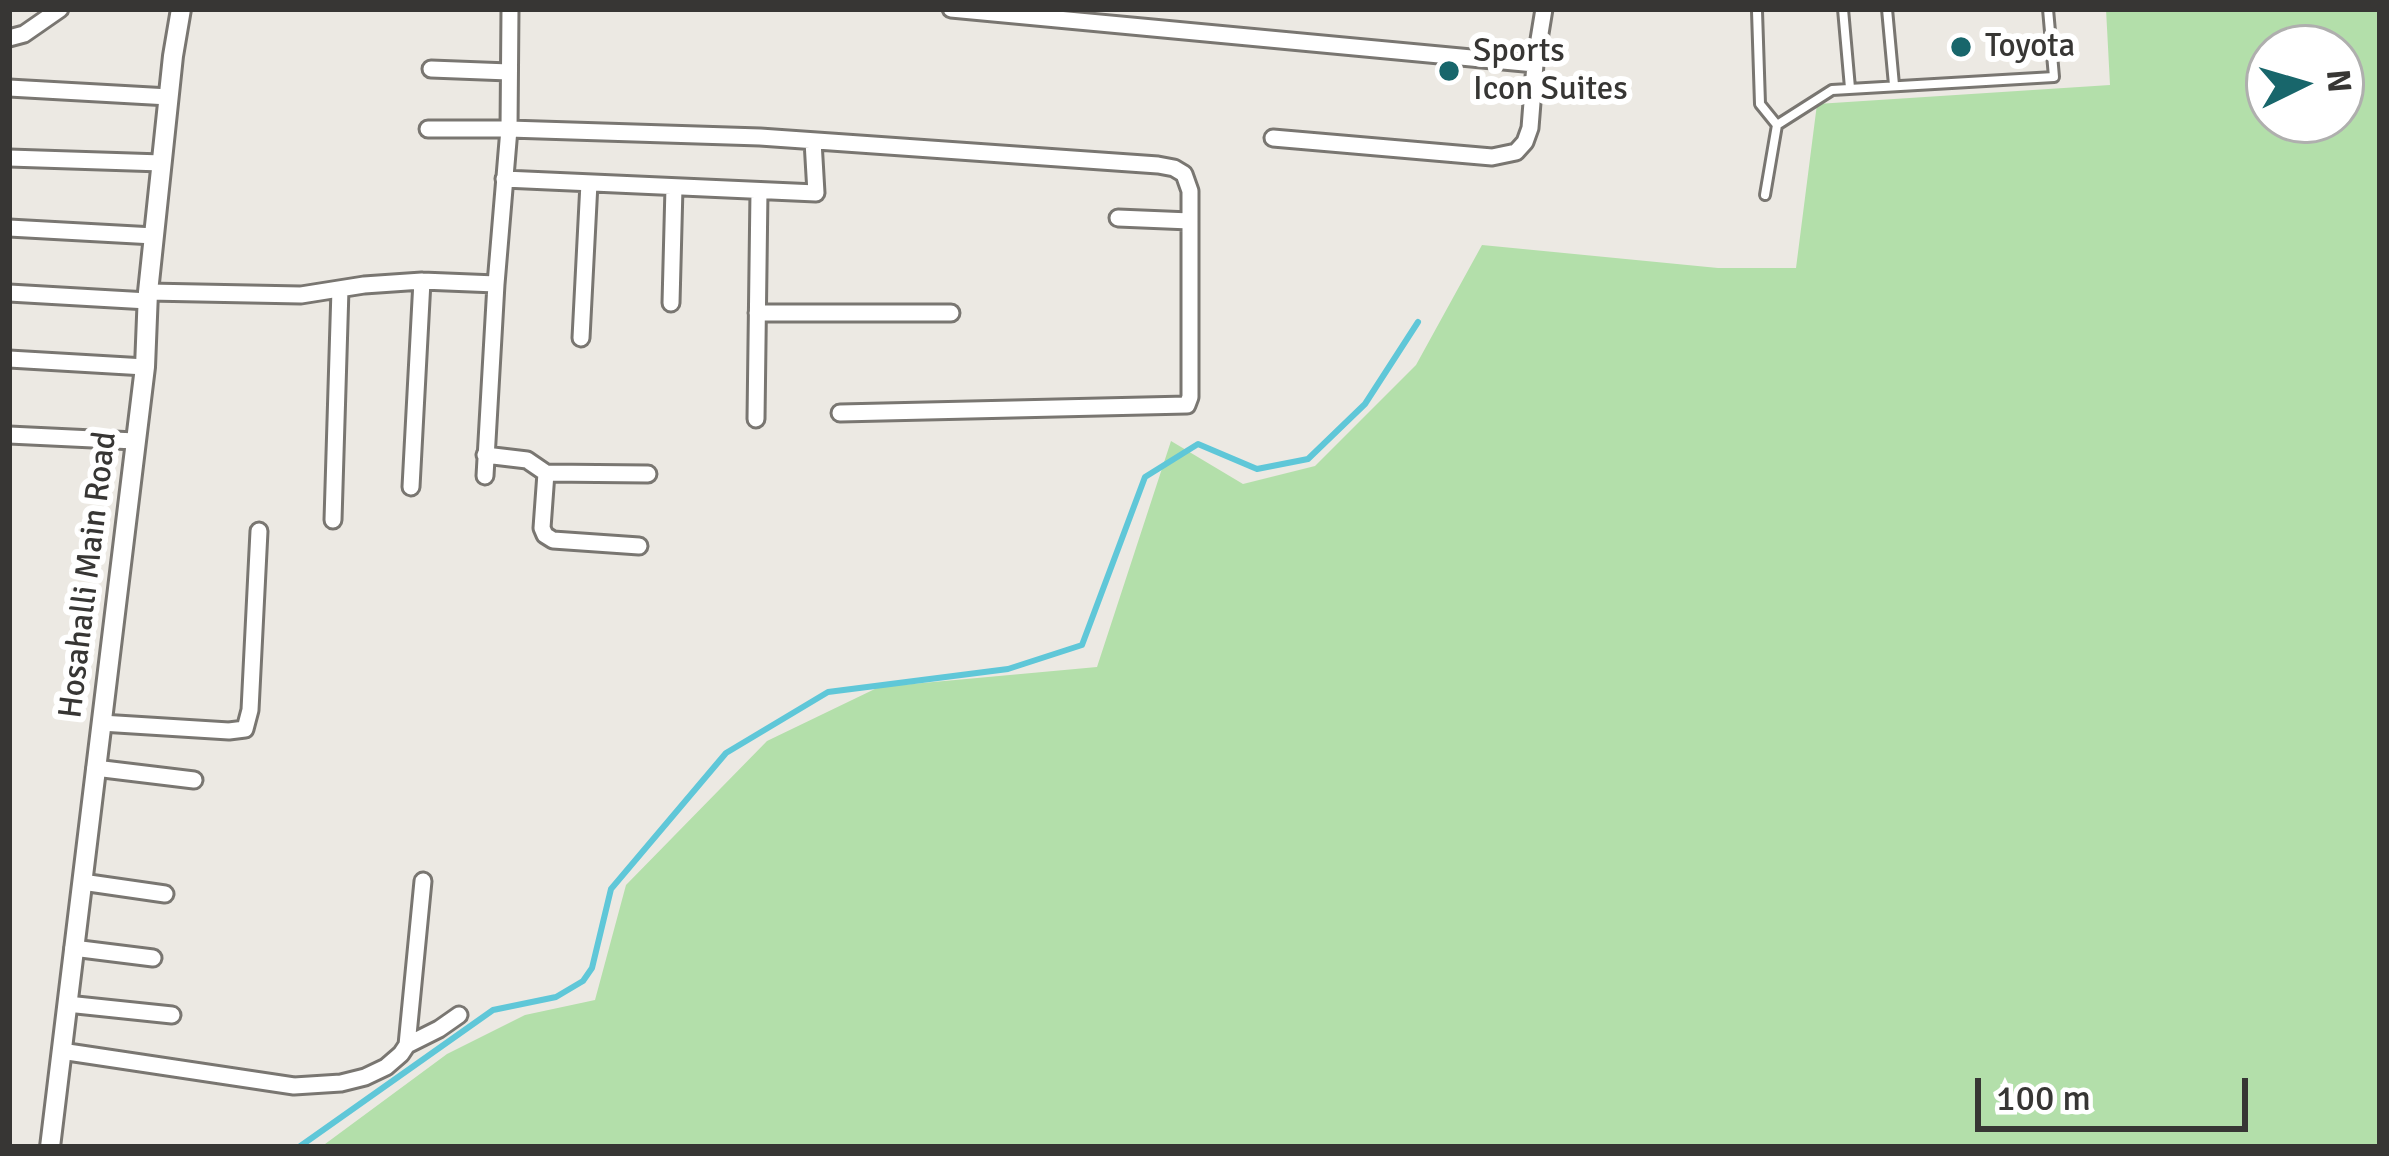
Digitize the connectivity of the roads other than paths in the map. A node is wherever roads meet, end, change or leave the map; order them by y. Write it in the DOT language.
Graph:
graph roads {
  1 [pos="60,9"];
  2 [pos="181,9"];
  3 [pos="510,9"];
  4 [pos="951,9"];
  5 [pos="1157,9"];
  6 [pos="1544,9"];
  7 [pos="1843,9"];
  8 [pos="1887,9"];
  9 [pos="2048,9"];
  10 [pos="1757,11"];
  11 [pos="1155,29"];
  12 [pos="9,38"];
  13 [pos="1535,64"];
  14 [pos="431,69"];
  15 [pos="509,73"];
  16 [pos="1894,86"];
  17 [pos="9,88"];
  18 [pos="1850,88"];
  19 [pos="169,97"];
  20 [pos="1777,125"];
  21 [pos="428,129"];
  22 [pos="509,129"];
  23 [pos="1273,138"];
  24 [pos="813,141"];
  25 [pos="9,158"];
  26 [pos="162,164"];
  27 [pos="504,179"];
  28 [pos="589,183"];
  29 [pos="674,187"];
  30 [pos="759,190"];
  31 [pos="1765,195"];
  32 [pos="1118,218"];
  33 [pos="1190,221"];
  34 [pos="9,227"];
  35 [pos="154,236"];
  36 [pos="422,281"];
  37 [pos="496,284"];
  38 [pos="340,289"];
  39 [pos="9,293"];
  40 [pos="148,297"];
  41 [pos="671,303"];
  42 [pos="757,313"];
  43 [pos="951,313"];
  44 [pos="581,338"];
  45 [pos="9,359"];
  46 [pos="145,368"];
  47 [pos="840,413"];
  48 [pos="756,418"];
  49 [pos="9,435"];
  50 [pos="136,441"];
  51 [pos="485,455"];
  52 [pos="546,473"];
  53 [pos="648,474"];
  54 [pos="484,476"];
  55 [pos="411,487"];
  56 [pos="333,520"];
  57 [pos="259,531"];
  58 [pos="639,546"];
  59 [pos="101,723"];
  60 [pos="95,769"];
  61 [pos="194,780"];
  62 [pos="423,881"];
  63 [pos="82,882"];
  64 [pos="165,894"];
  65 [pos="73,948"];
  66 [pos="153,958"];
  67 [pos="67,1004"];
  68 [pos="172,1015"];
  69 [pos="459,1015"];
  70 [pos="407,1045"];
  71 [pos="61,1051"];
  72 [pos="50,1147"];
  1 -- 12 [label="street"];
  2 -- 19 [label="street, Hosahalli Main Road"];
  3 -- 15 [label="street"];
  4 -- 11 [label="street"];
  5 -- 11 [label="street"];
  6 -- 13 [label="street"];
  7 -- 18 [label="lane"];
  8 -- 16 [label="lane"];
  9 -- 16 [label="lane"];
  10 -- 20 [label="lane"];
  11 -- 13 [label="street"];
  13 -- 23 [label="street"];
  14 -- 15 [label="street"];
  15 -- 22 [label="street"];
  16 -- 18 [label="lane"];
  17 -- 19 [label="street"];
  18 -- 20 [label="lane"];
  19 -- 26 [label="street, Hosahalli Main Road"];
  20 -- 31 [label="lane"];
  21 -- 22 [label="street"];
  22 -- 24 [label="street"];
  22 -- 27 [label="street"];
  24 -- 30 [label="street"];
  24 -- 33 [label="street"];
  25 -- 26 [label="street"];
  26 -- 35 [label="street, Hosahalli Main Road"];
  27 -- 28 [label="street"];
  27 -- 37 [label="street"];
  28 -- 29 [label="street"];
  28 -- 44 [label="street"];
  29 -- 30 [label="street"];
  29 -- 41 [label="street"];
  30 -- 42 [label="street"];
  32 -- 33 [label="street"];
  33 -- 47 [label="street"];
  34 -- 35 [label="street"];
  35 -- 40 [label="street, Hosahalli Main Road"];
  36 -- 37 [label="street"];
  36 -- 38 [label="street"];
  36 -- 55 [label="street"];
  37 -- 51 [label="street"];
  38 -- 40 [label="street"];
  38 -- 56 [label="street"];
  39 -- 40 [label="street"];
  40 -- 46 [label="street, Hosahalli Main Road"];
  42 -- 43 [label="street"];
  42 -- 48 [label="street"];
  45 -- 46 [label="street"];
  46 -- 50 [label="street, Hosahalli Main Road"];
  49 -- 50 [label="street"];
  50 -- 59 [label="street, Hosahalli Main Road"];
  51 -- 52 [label="street"];
  51 -- 54 [label="street"];
  52 -- 53 [label="street"];
  52 -- 58 [label="street"];
  57 -- 59 [label="street"];
  59 -- 60 [label="street, Hosahalli Main Road"];
  60 -- 61 [label="street"];
  60 -- 63 [label="street, Hosahalli Main Road"];
  62 -- 70 [label="street"];
  63 -- 64 [label="street"];
  63 -- 65 [label="street, Hosahalli Main Road"];
  65 -- 66 [label="street"];
  65 -- 67 [label="street, Hosahalli Main Road"];
  67 -- 68 [label="street"];
  67 -- 71 [label="street, Hosahalli Main Road"];
  69 -- 70 [label="street"];
  70 -- 71 [label="street"];
  71 -- 72 [label="street, Hosahalli Main Road"];
}
